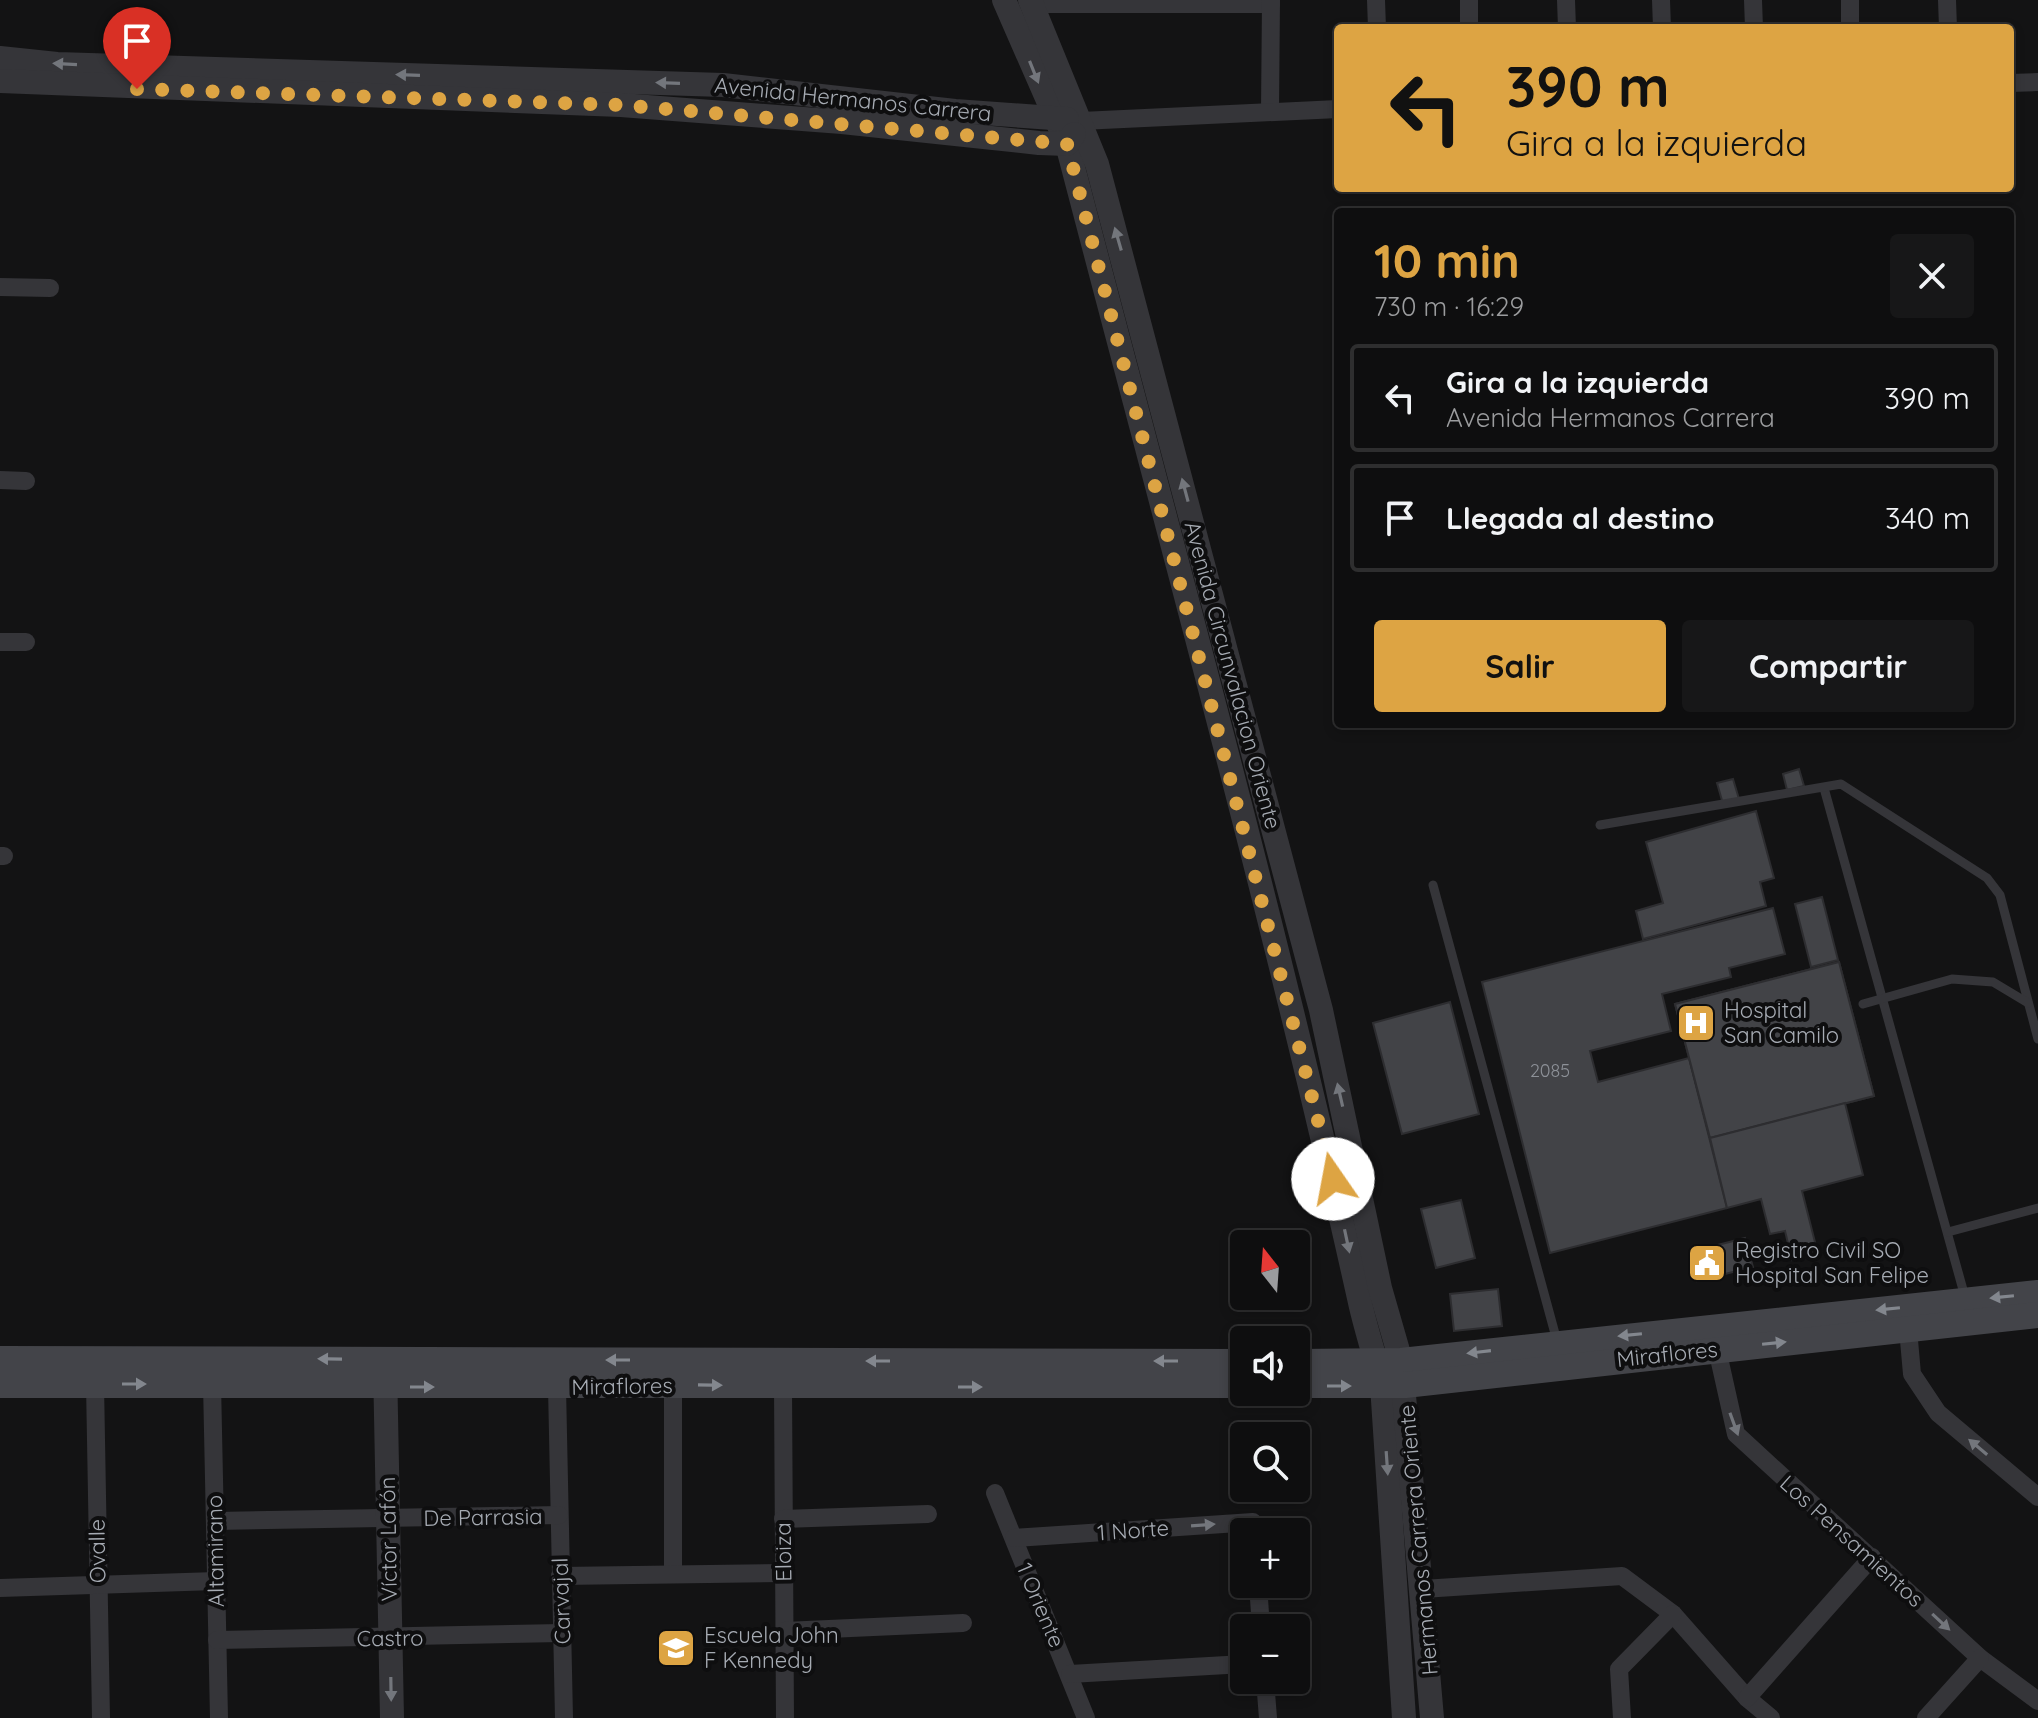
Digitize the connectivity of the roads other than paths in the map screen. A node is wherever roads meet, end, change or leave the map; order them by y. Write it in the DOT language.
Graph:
graph roads {
  1 [pos="1004,0"];
  2 [pos="1376,0"];
  3 [pos="1469,0"];
  4 [pos="1566,0"];
  5 [pos="1661,0"];
  6 [pos="1753,0"];
  7 [pos="1850,0"];
  8 [pos="1947,0"];
  9 [pos="1031,2"];
  10 [pos="1091,2"];
  11 [pos="1180,2"];
  12 [pos="1271,2"];
  13 [pos="1377,24"];
  14 [pos="1469,24"];
  15 [pos="1567,24"];
  16 [pos="1662,24"];
  17 [pos="1754,24"];
  18 [pos="1850,24"];
  19 [pos="1948,24"];
  20 [pos="0,58"];
  21 [pos="0,81"];
  22 [pos="2038,82"];
  23 [pos="2014,83"];
  24 [pos="1334,109"];
  25 [pos="1270,111"];
  26 [pos="1053,117"];
  27 [pos="1081,121"];
  28 [pos="1067,144"];
  29 [pos="0,287"];
  30 [pos="50,288"];
  31 [pos="0,480"];
  32 [pos="26,481"];
  33 [pos="0,642"];
  34 [pos="26,642"];
  35 [pos="1824,788"];
  36 [pos="1600,825"];
  37 [pos="1433,885"];
  38 [pos="1882,998"];
  39 [pos="2028,1003"];
  40 [pos="1863,1004"];
  41 [pos="2038,1039"];
  42 [pos="2038,1208"];
  43 [pos="1948,1232"];
  44 [pos="2038,1293"];
  45 [pos="1967,1312"];
  46 [pos="2038,1315"];
  47 [pos="1908,1329"];
  48 [pos="1717,1349"];
  49 [pos="1557,1354"];
  50 [pos="0,1359"];
  51 [pos="385,1359"];
  52 [pos="1230,1362"];
  53 [pos="1310,1364"];
  54 [pos="1391,1373"];
  55 [pos="212,1383"];
  56 [pos="1310,1383"];
  57 [pos="95,1384"];
  58 [pos="0,1385"];
  59 [pos="673,1385"];
  60 [pos="1230,1385"];
  61 [pos="783,1386"];
  62 [pos="385,1387"];
  63 [pos="557,1387"];
  64 [pos="995,1493"];
  65 [pos="2038,1497"];
  66 [pos="928,1514"];
  67 [pos="559,1515"];
  68 [pos="388,1519"];
  69 [pos="783,1519"];
  70 [pos="215,1521"];
  71 [pos="1230,1528"];
  72 [pos="1014,1538"];
  73 [pos="1872,1557"];
  74 [pos="673,1573"];
  75 [pos="783,1573"];
  76 [pos="560,1576"];
  77 [pos="216,1581"];
  78 [pos="98,1584"];
  79 [pos="0,1588"];
  80 [pos="1423,1589"];
  81 [pos="1673,1614"];
  82 [pos="963,1623"];
  83 [pos="784,1631"];
  84 [pos="562,1633"];
  85 [pos="390,1638"];
  86 [pos="217,1640"];
  87 [pos="1980,1658"];
  88 [pos="1230,1665"];
  89 [pos="1070,1674"];
  90 [pos="1266,1694"];
  91 [pos="1747,1698"];
  92 [pos="2038,1701"];
  93 [pos="101,1718"];
  94 [pos="219,1718"];
  95 [pos="392,1718"];
  96 [pos="564,1718"];
  97 [pos="785,1718"];
  98 [pos="1086,1718"];
  99 [pos="1268,1718"];
  100 [pos="1404,1718"];
  101 [pos="1432,1718"];
  102 [pos="1622,1718"];
  103 [pos="1771,1718"];
  104 [pos="1926,1718"];
  1 -- 26 [label="street, Avenida Circunvalacion Oriente, one-way"];
  2 -- 13 [label="street"];
  3 -- 14 [label="street"];
  4 -- 15 [label="street"];
  5 -- 16 [label="street"];
  6 -- 17 [label="street"];
  7 -- 18 [label="street"];
  8 -- 19 [label="street"];
  9 -- 10 [label="street"];
  9 -- 27 [label="street, Avenida Circunvalacion Oriente"];
  10 -- 11 [label="street"];
  11 -- 12 [label="street"];
  12 -- 25 [label="street"];
  26 -- 20 [label="street, Avenida Hermanos Carrera, one-way"];
  21 -- 28 [label="street, Avenida Hermanos Carrera"];
  22 -- 23 [label="street"];
  24 -- 25 [label="street, Avenida Hermanos Carrera"];
  25 -- 27 [label="street, Avenida Hermanos Carrera"];
  26 -- 27 [label="street, Avenida Hermanos Carrera"];
  26 -- 28 [label="street, Avenida Circunvalacion Oriente"];
  27 -- 28 [label="street"];
  54 -- 27 [label="street, Avenida Circunvalacion Oriente, one-way"];
  28 -- 54 [label="street, Avenida Circunvalacion Oriente, one-way"];
  29 -- 30 [label="street"];
  31 -- 32 [label="street"];
  33 -- 34 [label="street"];
  35 -- 36 [label="lane"];
  35 -- 38 [label="lane"];
  35 -- 39 [label="lane"];
  37 -- 49 [label="lane"];
  38 -- 39 [label="lane"];
  38 -- 40 [label="lane"];
  38 -- 43 [label="lane"];
  39 -- 41 [label="lane"];
  42 -- 43 [label="lane"];
  43 -- 45 [label="lane"];
  44 -- 45 [label="main road, Miraflores, one-way"];
  45 -- 46 [label="main road, Miraflores"];
  45 -- 47 [label="main road, Miraflores"];
  45 -- 49 [label="main road, Miraflores, one-way"];
  48 -- 47 [label="main road, Miraflores, one-way"];
  65 -- 47 [label="street, one-way"];
  48 -- 49 [label="main road, Miraflores"];
  48 -- 73 [label="street, Los Pensamientos, one-way"];
  49 -- 54 [label="main road, Miraflores"];
  51 -- 50 [label="main road, Miraflores, one-way"];
  52 -- 51 [label="main road, Miraflores, one-way"];
  51 -- 62 [label="street, Víctor Lafón"];
  53 -- 54 [label="main road, Miraflores"];
  56 -- 54 [label="main road, Miraflores, one-way"];
  54 -- 80 [label="street, Hermanos Carrera Oriente"];
  54 -- 100 [label="street, Hermanos Carrera Oriente, one-way"];
  57 -- 55 [label="main road, Miraflores, one-way"];
  55 -- 62 [label="main road, Miraflores"];
  55 -- 70 [label="street, Altamirano"];
  57 -- 58 [label="main road, Miraflores"];
  57 -- 78 [label="street, Ovalle"];
  59 -- 61 [label="main road, Miraflores, one-way"];
  59 -- 63 [label="main road, Miraflores"];
  59 -- 74 [label="street"];
  61 -- 60 [label="main road, Miraflores, one-way"];
  61 -- 69 [label="street, Eloiza"];
  62 -- 63 [label="main road, Miraflores, one-way"];
  62 -- 68 [label="street, Víctor Lafón"];
  63 -- 67 [label="street, Carvajal"];
  64 -- 72 [label="street, 1 Oriente"];
  66 -- 69 [label="street"];
  67 -- 68 [label="street, De Parrasia"];
  67 -- 76 [label="street, Carvajal"];
  68 -- 70 [label="street, De Parrasia"];
  68 -- 85 [label="street, Víctor Lafón"];
  69 -- 75 [label="street, Eloiza"];
  70 -- 77 [label="street, Altamirano"];
  72 -- 71 [label="street, 1 Norte, one-way"];
  72 -- 89 [label="street, 1 Oriente"];
  73 -- 87 [label="street, Los Pensamientos, one-way"];
  73 -- 91 [label="street"];
  74 -- 75 [label="street"];
  74 -- 76 [label="street"];
  75 -- 83 [label="street, Eloiza"];
  76 -- 84 [label="street, Carvajal"];
  77 -- 78 [label="street"];
  77 -- 86 [label="street, Altamirano"];
  78 -- 79 [label="street"];
  78 -- 93 [label="street, Ovalle"];
  80 -- 81 [label="street"];
  80 -- 101 [label="street, Hermanos Carrera Oriente"];
  81 -- 91 [label="street"];
  81 -- 102 [label="street"];
  82 -- 83 [label="street"];
  83 -- 97 [label="street, Eloiza"];
  84 -- 85 [label="street, Castro"];
  84 -- 96 [label="street, Carvajal"];
  85 -- 86 [label="street, Castro"];
  85 -- 95 [label="street, Víctor Lafón, one-way"];
  86 -- 94 [label="street, Altamirano"];
  87 -- 92 [label="street, Los Pensamientos"];
  87 -- 104 [label="street"];
  88 -- 89 [label="street"];
  89 -- 98 [label="street, 1 Oriente"];
  90 -- 99 [label="street"];
  91 -- 103 [label="street"];
}
